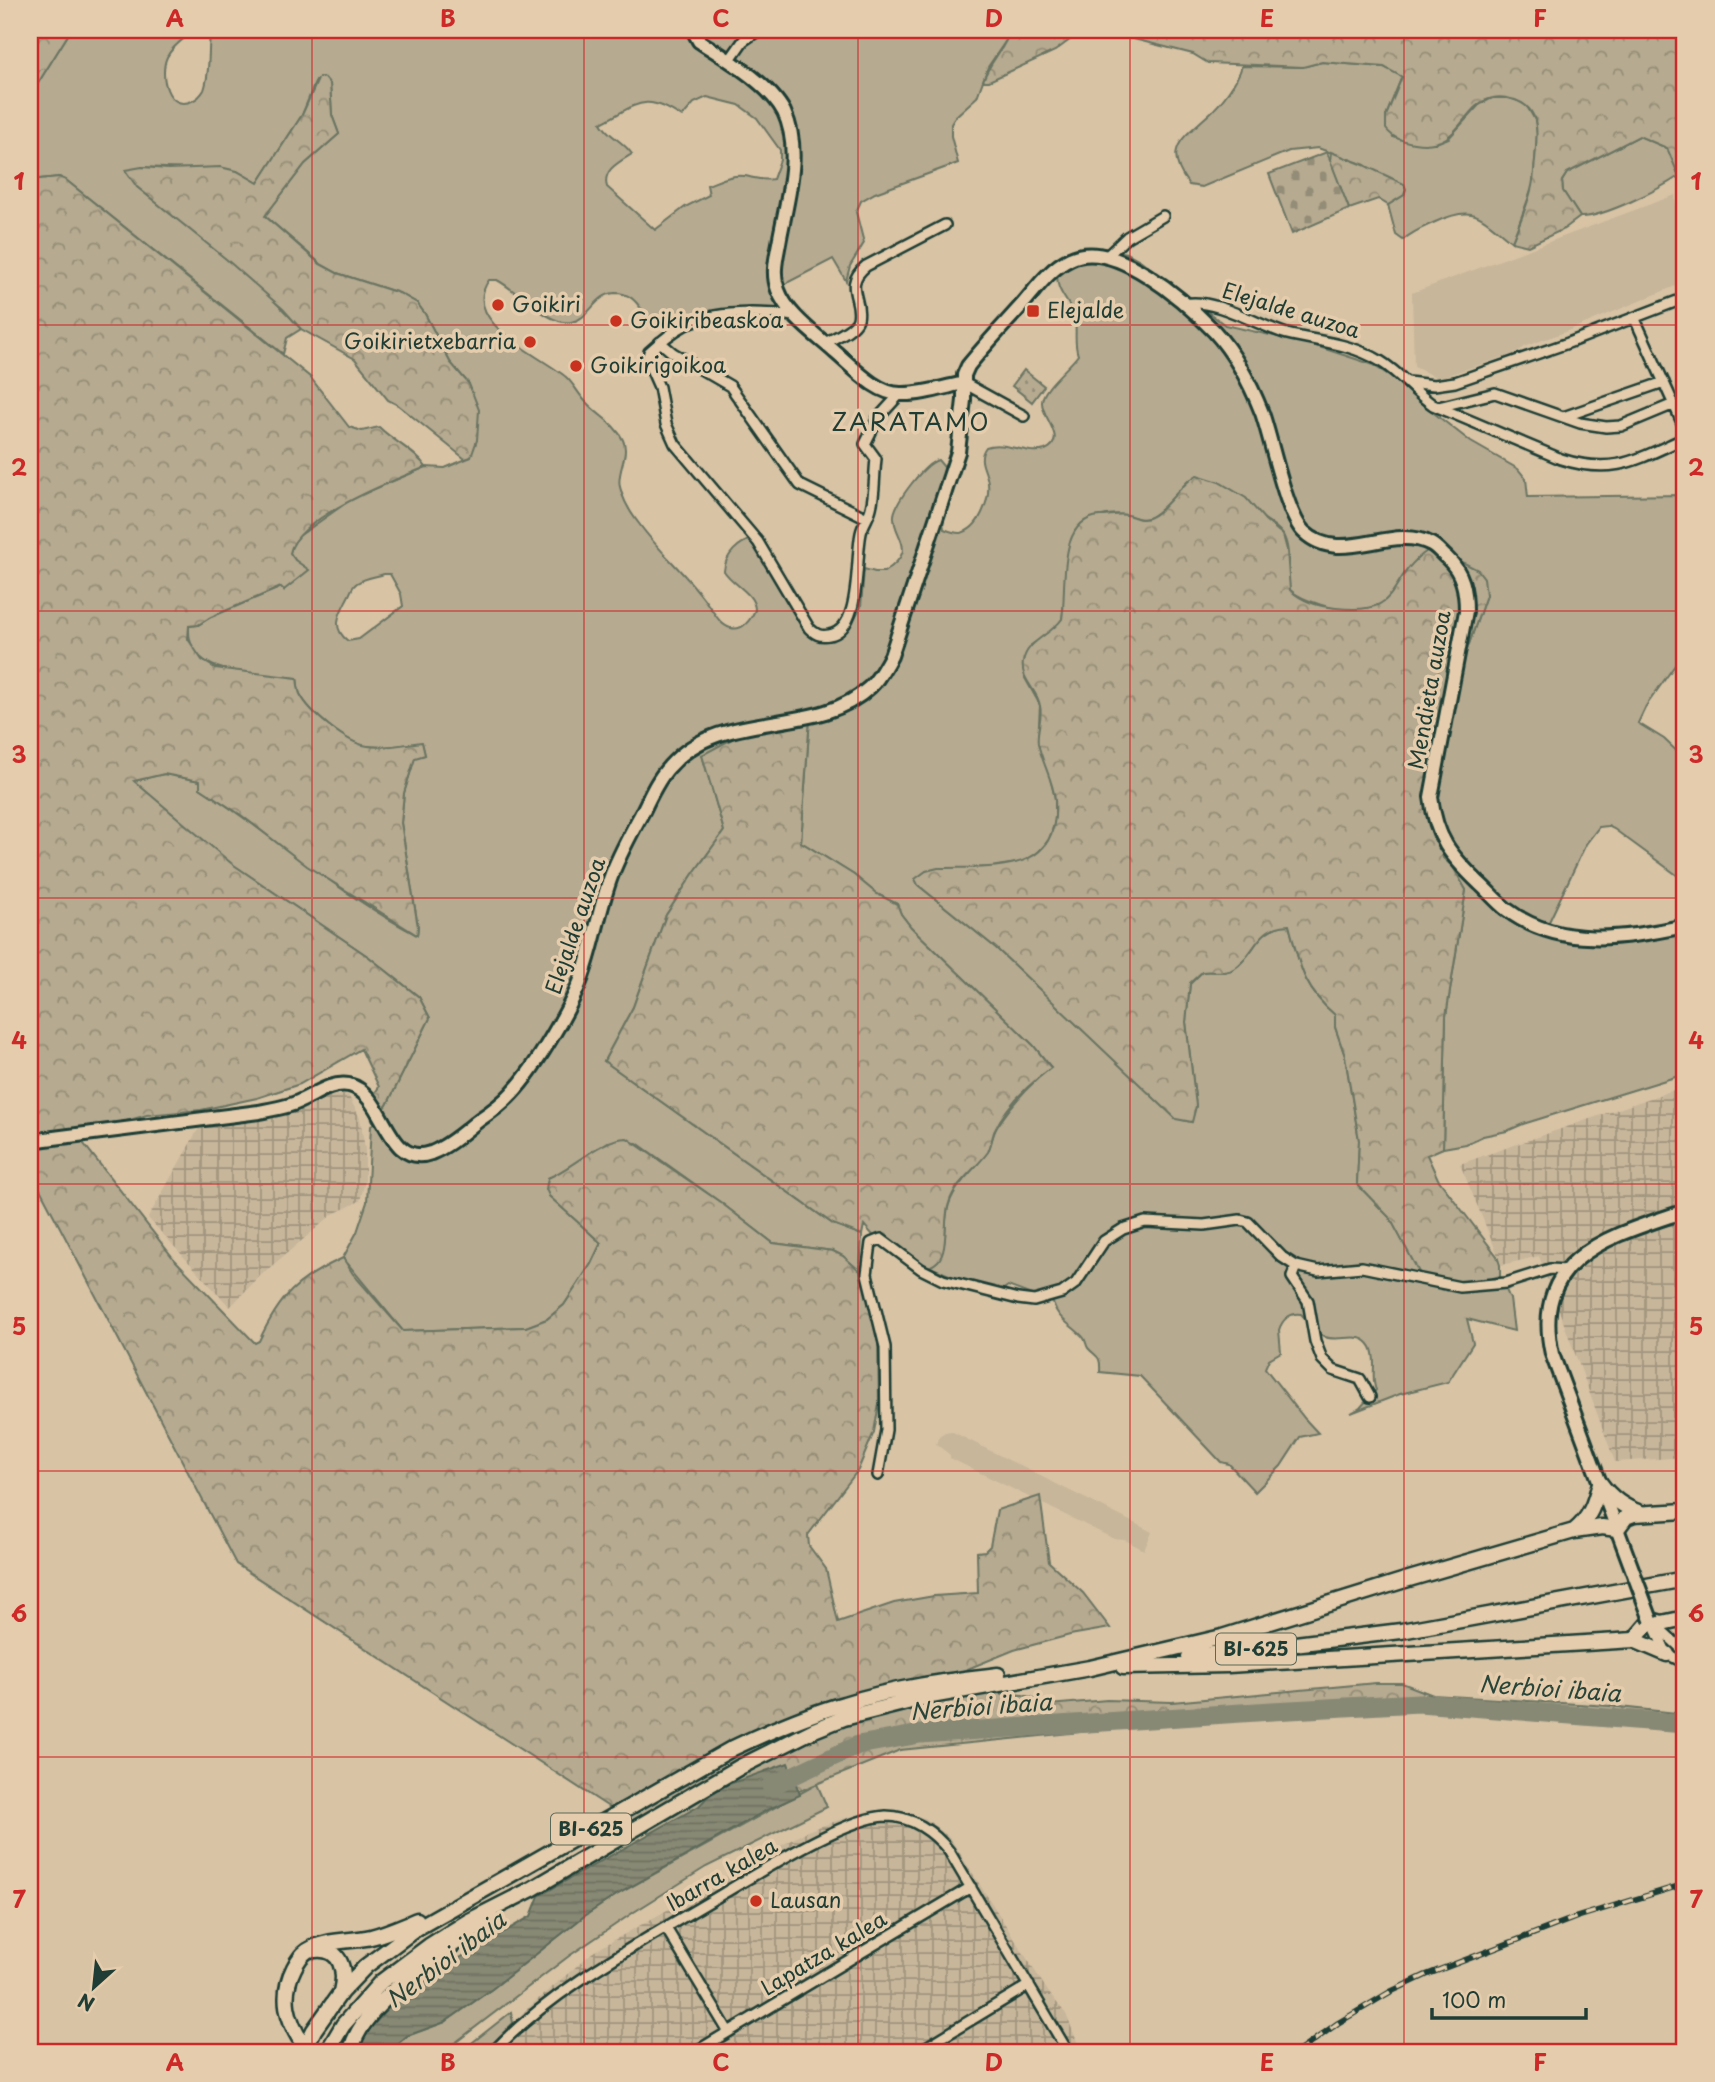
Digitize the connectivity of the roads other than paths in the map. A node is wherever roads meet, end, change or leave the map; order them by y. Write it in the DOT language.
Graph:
graph roads {
  1 [pos="693,30"];
  2 [pos="760,30"];
  3 [pos="729,61"];
  4 [pos="1163,216"];
  5 [pos="944,225"];
  6 [pos="1108,256"];
  7 [pos="1685,298"];
  8 [pos="1185,304"];
  9 [pos="795,316"];
  10 [pos="1635,318"];
  11 [pos="660,342"];
  12 [pos="825,343"];
  13 [pos="1409,382"];
  14 [pos="1664,382"];
  15 [pos="964,383"];
  16 [pos="900,394"];
  17 [pos="1674,404"];
  18 [pos="1437,407"];
  19 [pos="1024,415"];
  20 [pos="1562,417"];
  21 [pos="1685,429"];
  22 [pos="1685,438"];
  23 [pos="867,518"];
  24 [pos="1685,926"];
  25 [pos="30,1141"];
  26 [pos="1685,1211"];
  27 [pos="1296,1266"];
  28 [pos="1566,1270"];
  29 [pos="1370,1397"];
  30 [pos="878,1475"];
  31 [pos="1600,1483"];
  32 [pos="1685,1511"];
  33 [pos="1643,1513"];
  34 [pos="1617,1529"];
  35 [pos="1574,1531"];
  36 [pos="1685,1579"];
  37 [pos="1685,1618"];
  38 [pos="1651,1620"];
  39 [pos="1634,1640"];
  40 [pos="1685,1652"];
  41 [pos="1667,1654"];
  42 [pos="1685,1663"];
  43 [pos="1090,1668"];
  44 [pos="971,1887"];
  45 [pos="532,1889"];
  46 [pos="458,1903"];
  47 [pos="666,1928"];
  48 [pos="307,1951"];
  49 [pos="1029,1985"];
  50 [pos="341,1992"];
  51 [pos="728,2031"];
  52 [pos="303,2048"];
  53 [pos="327,2052"];
  54 [pos="351,2052"];
  55 [pos="493,2052"];
  56 [pos="695,2052"];
  57 [pos="918,2052"];
  58 [pos="1068,2052"];
  1 -- 3 [label="street"];
  2 -- 3 [label="street"];
  3 -- 9 [label="street"];
  4 -- 6 [label="street"];
  5 -- 12 [label="street"];
  6 -- 8 [label="street, Elejalde auzoa"];
  6 -- 15 [label="street, Elejalde auzoa"];
  7 -- 10 [label="street"];
  8 -- 13 [label="street, Elejalde auzoa"];
  8 -- 24 [label="street, Mendieta auzoa"];
  9 -- 11 [label="street"];
  9 -- 12 [label="street"];
  10 -- 13 [label="street"];
  10 -- 14 [label="street"];
  11 -- 23 [label="street"];
  11 -- 23 [label="street"];
  12 -- 16 [label="street"];
  13 -- 18 [label="street, Elejalde auzoa"];
  14 -- 17 [label="street"];
  14 -- 20 [label="street"];
  15 -- 16 [label="street"];
  15 -- 19 [label="street"];
  15 -- 25 [label="street, Elejalde auzoa"];
  16 -- 23 [label="street"];
  17 -- 20 [label="street"];
  17 -- 21 [label="street"];
  18 -- 20 [label="street"];
  18 -- 22 [label="street, Elejalde auzoa"];
  26 -- 28 [label="street"];
  27 -- 28 [label="street"];
  27 -- 29 [label="street"];
  27 -- 30 [label="street"];
  28 -- 31 [label="street"];
  31 -- 33 [label="main road"];
  31 -- 34 [label="street"];
  31 -- 35 [label="main road"];
  32 -- 33 [label="main road"];
  33 -- 34 [label="main road"];
  34 -- 35 [label="main road"];
  34 -- 38 [label="street, bridge"];
  35 -- 43 [label="main road"];
  36 -- 43 [label="main road, BI-625"];
  37 -- 38 [label="main road"];
  38 -- 39 [label="main road"];
  38 -- 40 [label="street"];
  38 -- 41 [label="street"];
  39 -- 41 [label="main road"];
  39 -- 43 [label="main road"];
  41 -- 42 [label="street"];
  43 -- 45 [label="main road, BI-625"];
  43 -- 46 [label="main road, BI-625"];
  44 -- 47 [label="street, Ibarra kalea"];
  44 -- 49 [label="street, Ibarra kalea"];
  44 -- 51 [label="street, Lapatza kalea"];
  45 -- 53 [label="main road, BI-625"];
  45 -- 54 [label="main road"];
  46 -- 48 [label="main road"];
  46 -- 50 [label="main road, BI-625"];
  47 -- 51 [label="street"];
  47 -- 55 [label="street, Ibarra kalea"];
  48 -- 50 [label="main road"];
  48 -- 52 [label="main road"];
  49 -- 57 [label="street"];
  49 -- 58 [label="street, Ibarra kalea"];
  50 -- 52 [label="main road, BI-625"];
  51 -- 56 [label="street, Lapatza kalea"];
}
